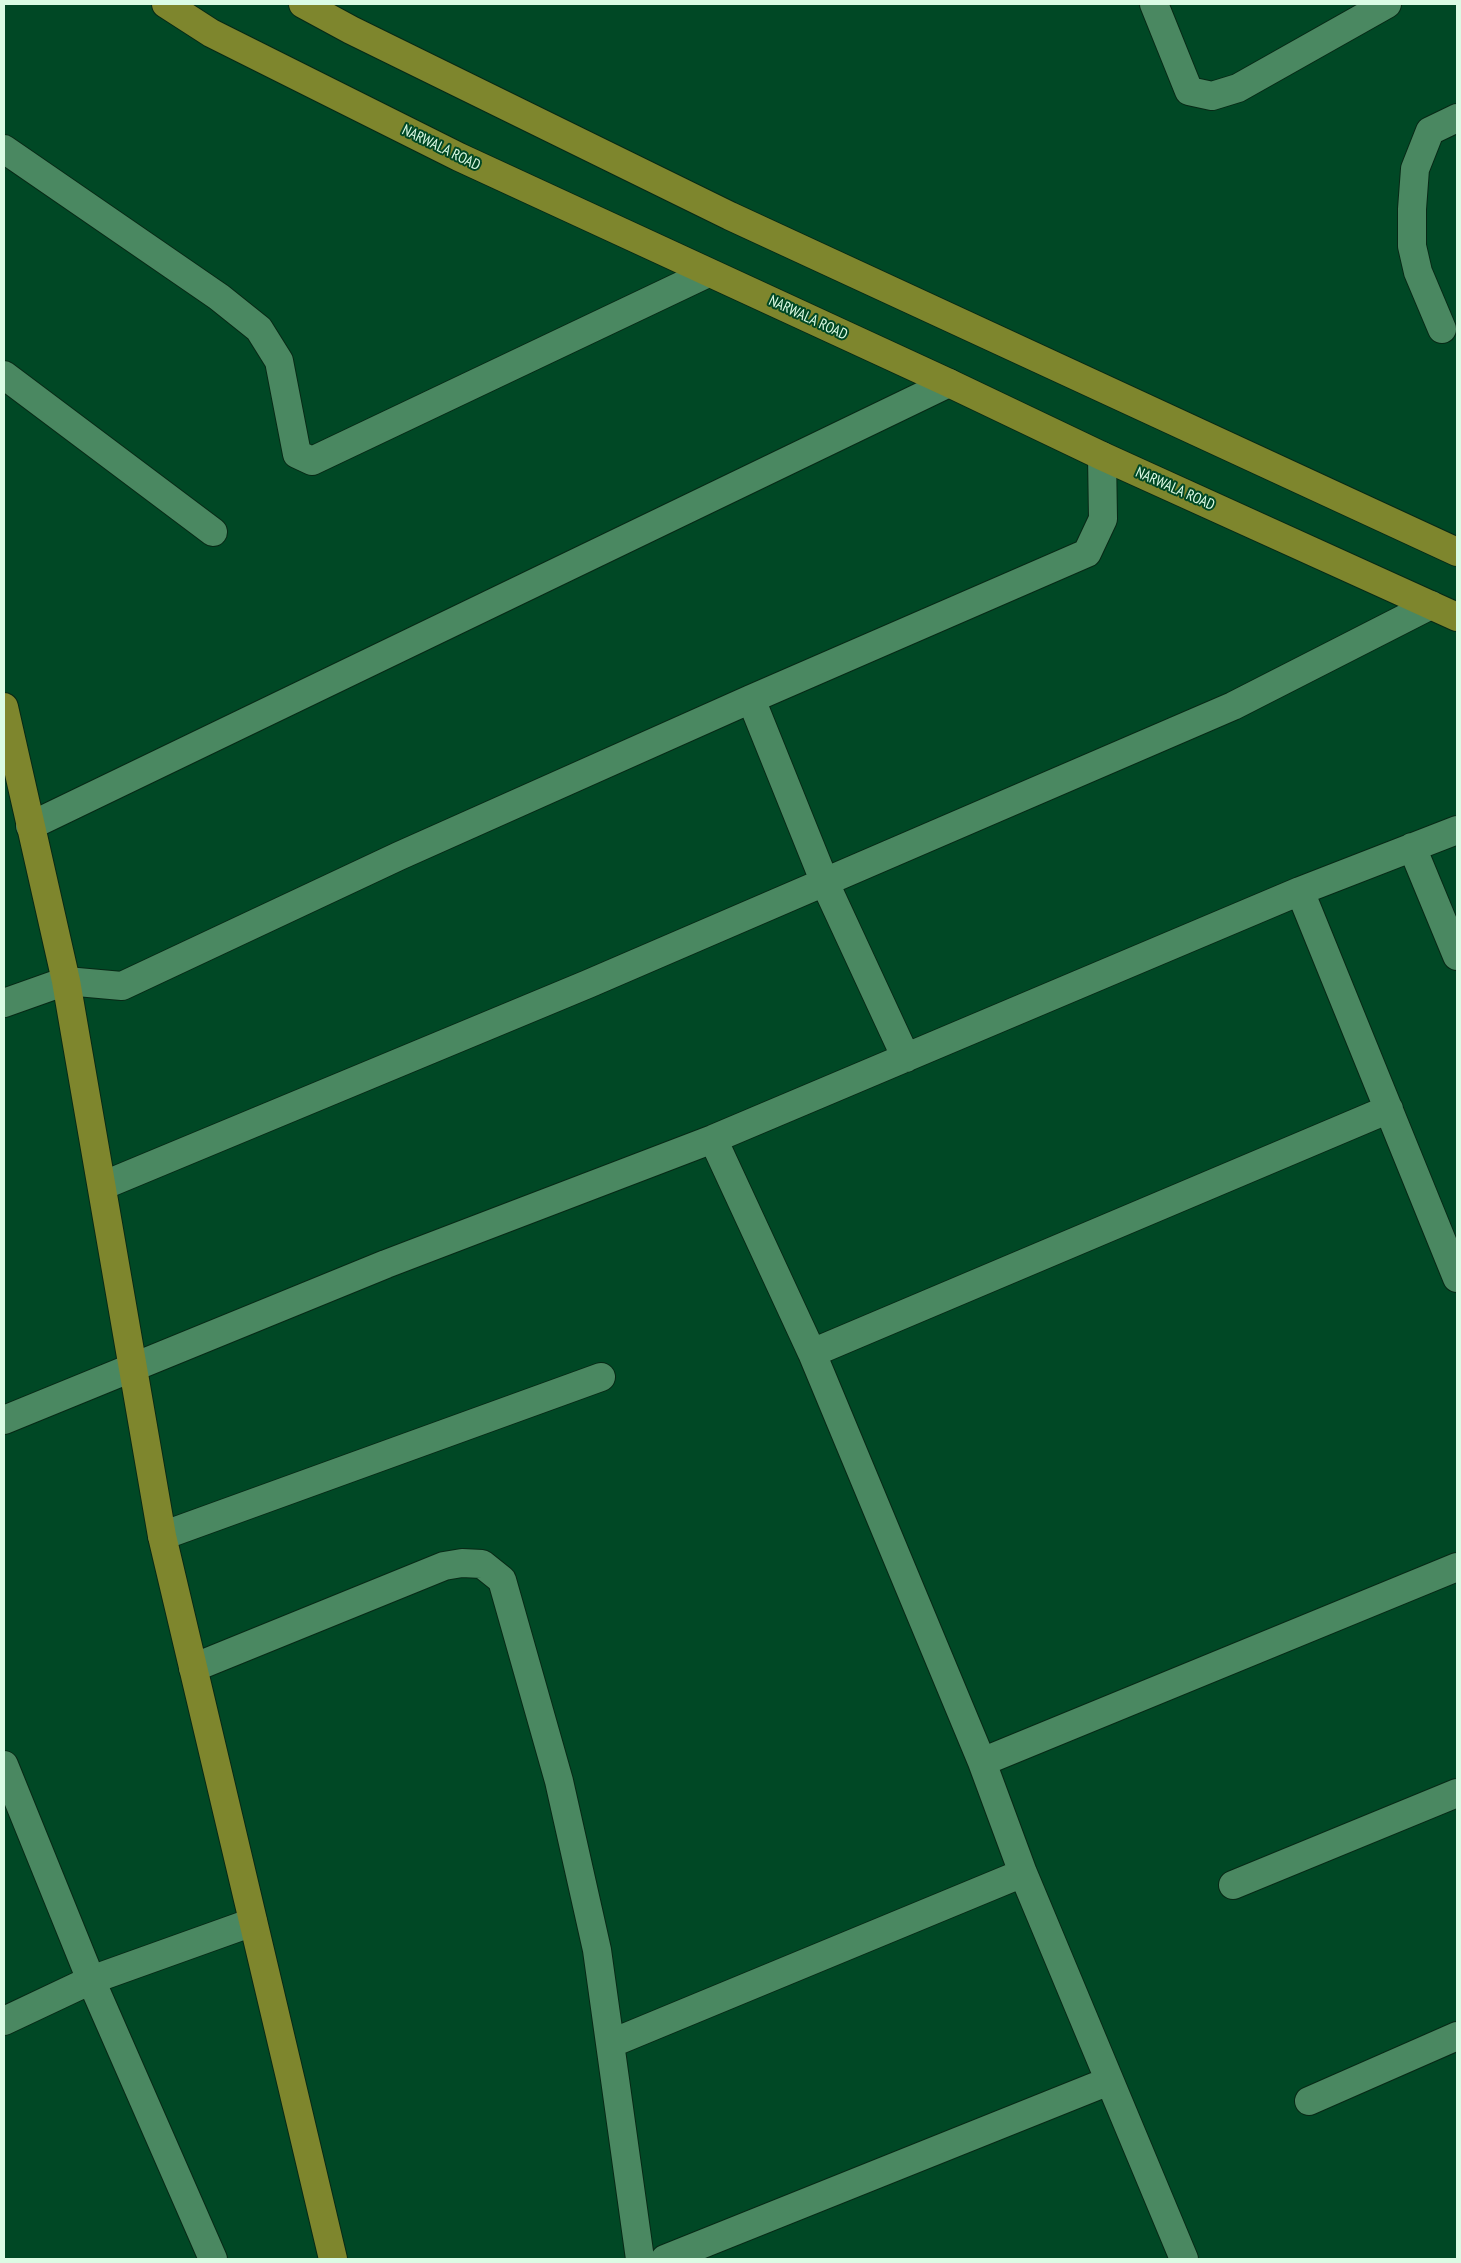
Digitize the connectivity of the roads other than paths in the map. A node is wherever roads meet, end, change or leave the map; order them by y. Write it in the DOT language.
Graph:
graph roads {
  1 [pos="166,4"];
  2 [pos="303,4"];
  3 [pos="1154,4"];
  4 [pos="1387,4"];
  5 [pos="1457,118"];
  6 [pos="4,149"];
  7 [pos="708,273"];
  8 [pos="1442,329"];
  9 [pos="4,375"];
  10 [pos="949,383"];
  11 [pos="1102,456"];
  12 [pos="212,532"];
  13 [pos="1457,552"];
  14 [pos="1431,605"];
  15 [pos="1457,617"];
  16 [pos="752,699"];
  17 [pos="4,707"];
  18 [pos="30,826"];
  19 [pos="1457,830"];
  20 [pos="1412,847"];
  21 [pos="825,883"];
  22 [pos="1300,891"];
  23 [pos="1457,956"];
  24 [pos="66,981"];
  25 [pos="4,1003"];
  26 [pos="906,1058"];
  27 [pos="1389,1109"];
  28 [pos="713,1139"];
  29 [pos="102,1186"];
  30 [pos="1457,1278"];
  31 [pos="812,1352"];
  32 [pos="132,1368"];
  33 [pos="601,1377"];
  34 [pos="4,1420"];
  35 [pos="162,1536"];
  36 [pos="1457,1567"];
  37 [pos="193,1668"];
  38 [pos="982,1762"];
  39 [pos="4,1765"];
  40 [pos="1457,1793"];
  41 [pos="1023,1873"];
  42 [pos="1233,1885"];
  43 [pos="253,1922"];
  44 [pos="91,1980"];
  45 [pos="4,2021"];
  46 [pos="1457,2036"];
  47 [pos="612,2043"];
  48 [pos="1109,2081"];
  49 [pos="1309,2102"];
  50 [pos="213,2259"];
  51 [pos="333,2259"];
  52 [pos="640,2259"];
  53 [pos="665,2259"];
  54 [pos="1184,2259"];
  1 -- 7 [label="main road, NARWALA ROAD"];
  2 -- 13 [label="main road"];
  3 -- 4 [label="street"];
  5 -- 8 [label="street"];
  6 -- 7 [label="street"];
  7 -- 10 [label="main road, NARWALA ROAD"];
  9 -- 12 [label="street"];
  10 -- 11 [label="main road, NARWALA ROAD"];
  10 -- 18 [label="street"];
  11 -- 14 [label="main road, NARWALA ROAD"];
  11 -- 16 [label="street"];
  14 -- 15 [label="main road, NARWALA ROAD"];
  14 -- 21 [label="street"];
  16 -- 21 [label="street"];
  16 -- 24 [label="street"];
  17 -- 18 [label="main road"];
  18 -- 24 [label="main road"];
  19 -- 20 [label="street"];
  20 -- 22 [label="street"];
  20 -- 23 [label="street"];
  21 -- 26 [label="street"];
  21 -- 29 [label="street"];
  22 -- 26 [label="street"];
  22 -- 27 [label="street"];
  24 -- 25 [label="street"];
  24 -- 29 [label="main road"];
  26 -- 28 [label="street"];
  27 -- 30 [label="street"];
  27 -- 31 [label="street"];
  28 -- 31 [label="street"];
  28 -- 32 [label="street"];
  29 -- 32 [label="main road"];
  31 -- 38 [label="street"];
  32 -- 34 [label="street"];
  32 -- 35 [label="main road"];
  33 -- 35 [label="street"];
  35 -- 37 [label="main road"];
  36 -- 38 [label="street"];
  37 -- 43 [label="main road"];
  37 -- 47 [label="street"];
  38 -- 41 [label="street"];
  39 -- 44 [label="street"];
  40 -- 42 [label="street"];
  41 -- 47 [label="street"];
  41 -- 48 [label="street"];
  43 -- 44 [label="street"];
  43 -- 51 [label="main road"];
  44 -- 45 [label="street"];
  44 -- 50 [label="street"];
  46 -- 49 [label="street"];
  47 -- 52 [label="street"];
  48 -- 53 [label="street"];
  48 -- 54 [label="street"];
}
